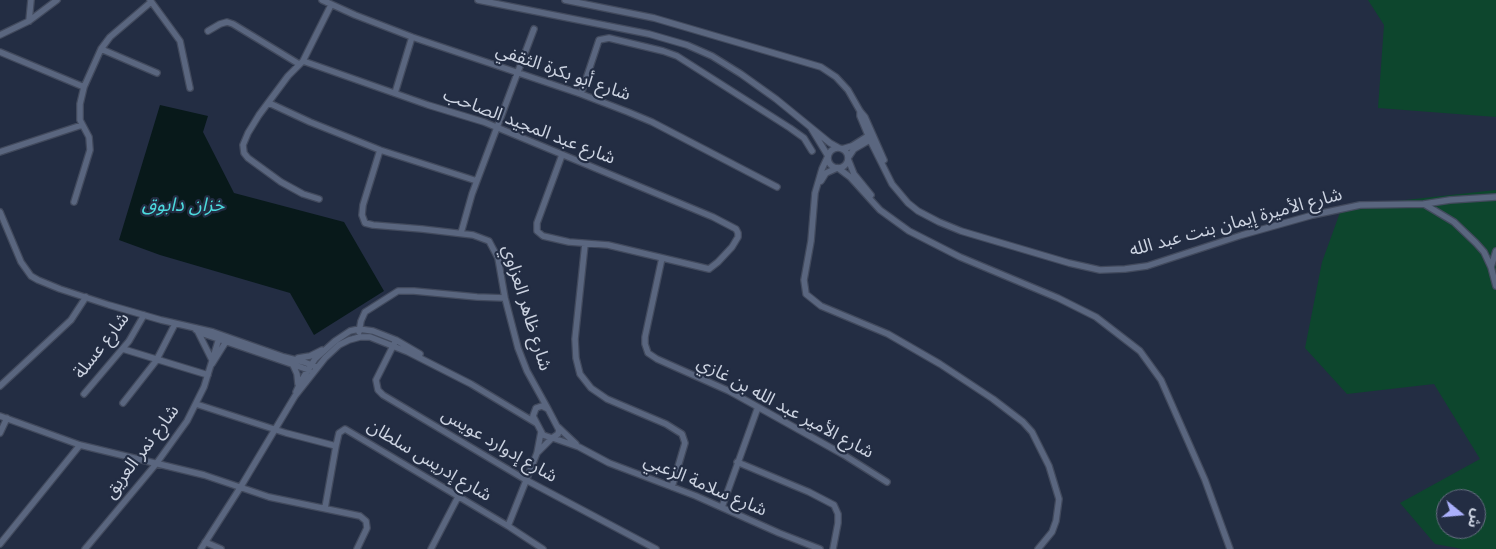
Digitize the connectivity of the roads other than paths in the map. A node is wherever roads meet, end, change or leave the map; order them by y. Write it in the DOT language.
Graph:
graph roads {
  1 [pos="31,0"];
  2 [pos="57,0"];
  3 [pos="322,0"];
  4 [pos="478,0"];
  5 [pos="565,0"];
  6 [pos="150,1"];
  7 [pos="331,5"];
  8 [pos="29,21"];
  9 [pos="534,29"];
  10 [pos="208,31"];
  11 [pos="0,35"];
  12 [pos="412,37"];
  13 [pos="102,49"];
  14 [pos="0,52"];
  15 [pos="301,62"];
  16 [pos="157,73"];
  17 [pos="517,73"];
  18 [pos="84,87"];
  19 [pos="190,88"];
  20 [pos="395,93"];
  21 [pos="582,94"];
  22 [pos="269,103"];
  23 [pos="82,125"];
  24 [pos="810,126"];
  25 [pos="497,128"];
  26 [pos="872,136"];
  27 [pos="841,148"];
  28 [pos="380,150"];
  29 [pos="812,151"];
  30 [pos="0,152"];
  31 [pos="562,156"];
  32 [pos="828,156"];
  33 [pos="848,158"];
  34 [pos="837,168"];
  35 [pos="477,182"];
  36 [pos="777,187"];
  37 [pos="815,197"];
  38 [pos="1496,197"];
  39 [pos="319,199"];
  40 [pos="74,202"];
  41 [pos="1424,204"];
  42 [pos="0,212"];
  43 [pos="8,233"];
  44 [pos="914,233"];
  45 [pos="461,234"];
  46 [pos="0,237"];
  47 [pos="584,244"];
  48 [pos="1496,251"];
  49 [pos="662,258"];
  50 [pos="1491,267"];
  51 [pos="1496,286"];
  52 [pos="86,297"];
  53 [pos="506,298"];
  54 [pos="144,315"];
  55 [pos="175,324"];
  56 [pos="359,329"];
  57 [pos="195,330"];
  58 [pos="219,337"];
  59 [pos="360,337"];
  60 [pos="227,340"];
  61 [pos="395,343"];
  62 [pos="328,347"];
  63 [pos="123,349"];
  64 [pos="156,361"];
  65 [pos="293,362"];
  66 [pos="211,363"];
  67 [pos="312,368"];
  68 [pos="208,375"];
  69 [pos="0,386"];
  70 [pos="298,387"];
  71 [pos="536,389"];
  72 [pos="84,394"];
  73 [pos="295,396"];
  74 [pos="123,403"];
  75 [pos="196,404"];
  76 [pos="758,406"];
  77 [pos="535,409"];
  78 [pos="548,409"];
  79 [pos="518,411"];
  80 [pos="0,416"];
  81 [pos="7,418"];
  82 [pos="536,423"];
  83 [pos="558,427"];
  84 [pos="274,429"];
  85 [pos="541,432"];
  86 [pos="0,434"];
  87 [pos="552,438"];
  88 [pos="80,445"];
  89 [pos="336,446"];
  90 [pos="580,448"];
  91 [pos="537,453"];
  92 [pos="737,462"];
  93 [pos="156,464"];
  94 [pos="526,480"];
  95 [pos="887,482"];
  96 [pos="672,487"];
  97 [pos="240,488"];
  98 [pos="458,497"];
  99 [pos="722,507"];
  100 [pos="325,508"];
  101 [pos="508,526"];
  102 [pos="205,542"];
  103 [pos="0,544"];
  104 [pos="85,549"];
  105 [pos="201,549"];
  106 [pos="221,549"];
  107 [pos="358,549"];
  108 [pos="432,549"];
  109 [pos="543,549"];
  110 [pos="656,549"];
  111 [pos="820,549"];
  112 [pos="833,549"];
  113 [pos="1038,549"];
  114 [pos="1230,549"];
  1 -- 8 [label="street"];
  2 -- 8 [label="street"];
  3 -- 7 [label="street, شارع أبو بكرة الثقفي"];
  4 -- 24 [label="street"];
  5 -- 26 [label="street, شارع الأميرة إيمان بنت عبد الله"];
  6 -- 13 [label="street"];
  6 -- 19 [label="street"];
  7 -- 12 [label="street, شارع أبو بكرة الثقفي"];
  7 -- 15 [label="street"];
  8 -- 11 [label="street"];
  9 -- 17 [label="street"];
  10 -- 15 [label="street, شارع عبد المجيد الصاحب"];
  12 -- 17 [label="street, شارع أبو بكرة الثقفي"];
  12 -- 20 [label="street"];
  13 -- 16 [label="street"];
  13 -- 18 [label="street"];
  14 -- 18 [label="street"];
  15 -- 20 [label="street, شارع عبد المجيد الصاحب"];
  15 -- 22 [label="street"];
  17 -- 21 [label="street, شارع أبو بكرة الثقفي"];
  17 -- 25 [label="street"];
  18 -- 23 [label="street"];
  20 -- 25 [label="street, شارع عبد المجيد الصاحب"];
  21 -- 29 [label="street"];
  21 -- 36 [label="street, شارع أبو بكرة الثقفي"];
  22 -- 28 [label="street"];
  22 -- 39 [label="street"];
  23 -- 30 [label="street"];
  23 -- 40 [label="street"];
  24 -- 27 [label="street"];
  24 -- 32 [label="street"];
  25 -- 31 [label="street, شارع عبد المجيد الصاحب"];
  25 -- 35 [label="street"];
  26 -- 27 [label="street"];
  26 -- 33 [label="street"];
  26 -- 41 [label="street, شارع الأميرة إيمان بنت عبد الله"];
  27 -- 32 [label="street"];
  27 -- 33 [label="street"];
  28 -- 35 [label="street"];
  28 -- 45 [label="street, شارع ظاهر العزاوي"];
  31 -- 47 [label="street"];
  31 -- 49 [label="street, شارع عبد المجيد الصاحب"];
  32 -- 34 [label="street"];
  32 -- 37 [label="street"];
  33 -- 34 [label="street"];
  33 -- 44 [label="street"];
  34 -- 37 [label="street"];
  34 -- 44 [label="street"];
  35 -- 45 [label="street"];
  37 -- 113 [label="street"];
  38 -- 41 [label="street, شارع الأميرة إيمان بنت عبد الله"];
  41 -- 50 [label="street"];
  42 -- 43 [label="street"];
  43 -- 46 [label="street"];
  43 -- 52 [label="street"];
  44 -- 114 [label="street"];
  45 -- 53 [label="street, شارع ظاهر العزاوي"];
  47 -- 49 [label="street"];
  47 -- 96 [label="street"];
  48 -- 50 [label="street"];
  49 -- 76 [label="street, شارع الأمير عبد الله بن غازي"];
  50 -- 51 [label="street"];
  52 -- 54 [label="street"];
  52 -- 69 [label="street"];
  53 -- 56 [label="street"];
  53 -- 71 [label="street, شارع ظاهر العزاوي"];
  54 -- 55 [label="street"];
  54 -- 63 [label="street, شارع عسلة"];
  55 -- 57 [label="street"];
  55 -- 64 [label="street"];
  56 -- 59 [label="street"];
  56 -- 61 [label="street"];
  56 -- 62 [label="street"];
  57 -- 58 [label="street"];
  57 -- 66 [label="street"];
  58 -- 60 [label="street"];
  58 -- 66 [label="street, شارع نمر العريق"];
  59 -- 61 [label="street"];
  59 -- 67 [label="street"];
  60 -- 65 [label="street"];
  60 -- 66 [label="street, شارع نمر العريق"];
  61 -- 79 [label="street"];
  61 -- 94 [label="street, شارع إدوارد عويس"];
  62 -- 65 [label="street"];
  62 -- 67 [label="street"];
  63 -- 64 [label="street"];
  63 -- 72 [label="street, شارع عسلة"];
  64 -- 68 [label="street"];
  64 -- 74 [label="street"];
  65 -- 67 [label="street"];
  65 -- 70 [label="street"];
  66 -- 68 [label="street, شارع نمر العريق"];
  67 -- 70 [label="street"];
  67 -- 73 [label="street"];
  68 -- 75 [label="street, شارع نمر العريق"];
  70 -- 73 [label="street"];
  71 -- 77 [label="street, شارع ظاهر العزاوي"];
  71 -- 78 [label="street, شارع ظاهر العزاوي"];
  73 -- 84 [label="street"];
  75 -- 84 [label="street"];
  75 -- 93 [label="street, شارع نمر العريق"];
  76 -- 92 [label="street"];
  76 -- 95 [label="street, شارع الأمير عبد الله بن غازي"];
  77 -- 78 [label="street"];
  77 -- 79 [label="street"];
  77 -- 82 [label="street, شارع ظاهر العزاوي"];
  78 -- 83 [label="street, شارع ظاهر العزاوي"];
  79 -- 82 [label="street"];
  80 -- 81 [label="street"];
  81 -- 86 [label="street"];
  81 -- 88 [label="street"];
  82 -- 85 [label="street"];
  83 -- 87 [label="street"];
  83 -- 90 [label="street, شارع سلامة الزعبي"];
  84 -- 89 [label="street"];
  84 -- 97 [label="street"];
  85 -- 87 [label="street, شارع سلامة الزعبي"];
  85 -- 91 [label="street"];
  87 -- 90 [label="street, شارع سلامة الزعبي"];
  87 -- 91 [label="street"];
  88 -- 93 [label="street"];
  88 -- 103 [label="street"];
  89 -- 98 [label="street, شارع إدريس سلطان"];
  89 -- 100 [label="street, شارع إدريس سلطان"];
  90 -- 96 [label="street, شارع سلامة الزعبي"];
  91 -- 94 [label="street"];
  92 -- 99 [label="street"];
  92 -- 112 [label="street"];
  93 -- 97 [label="street"];
  93 -- 104 [label="street, شارع نمر العريق"];
  94 -- 101 [label="street"];
  94 -- 110 [label="street, شارع إدوارد عويس"];
  96 -- 99 [label="street, شارع سلامة الزعبي"];
  97 -- 100 [label="street"];
  97 -- 102 [label="street"];
  98 -- 101 [label="street, شارع إدريس سلطان"];
  98 -- 108 [label="street"];
  99 -- 111 [label="street, شارع سلامة الزعبي"];
  100 -- 107 [label="street"];
  101 -- 109 [label="street, شارع إدريس سلطان"];
  102 -- 105 [label="street"];
  102 -- 106 [label="street"];
}
